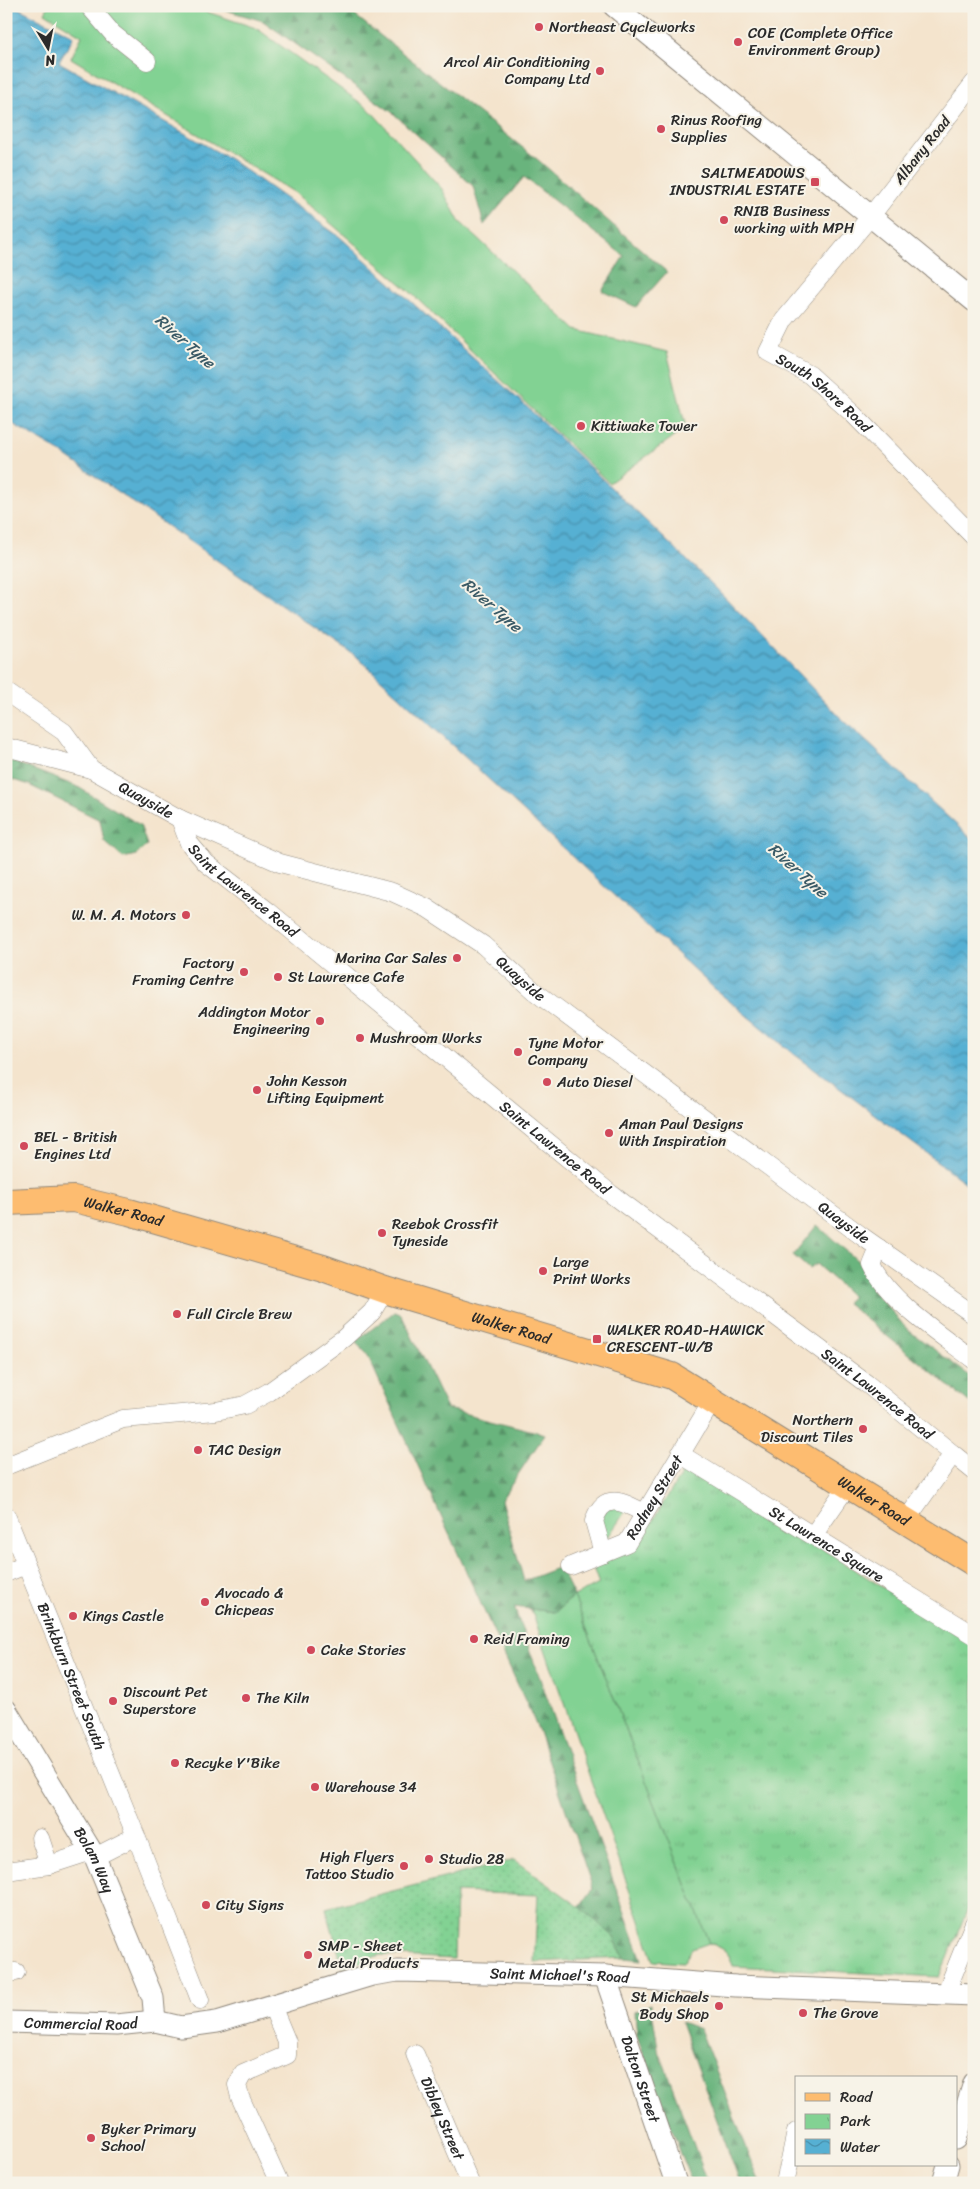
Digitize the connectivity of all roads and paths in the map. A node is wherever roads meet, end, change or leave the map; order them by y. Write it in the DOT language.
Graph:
graph roads {
  1 [pos="89,6"];
  2 [pos="614,6"];
  3 [pos="147,61"];
  4 [pos="974,83"];
  5 [pos="870,217"];
  6 [pos="974,301"];
  7 [pos="974,537"];
  8 [pos="6,692"];
  9 [pos="10,747"];
  10 [pos="91,769"];
  11 [pos="180,820"];
  12 [pos="6,1202"];
  13 [pos="879,1248"];
  14 [pos="385,1290"];
  15 [pos="974,1315"];
  16 [pos="974,1360"];
  17 [pos="713,1400"];
  18 [pos="680,1454"];
  19 [pos="952,1454"];
  20 [pos="6,1466"];
  21 [pos="974,1471"];
  22 [pos="848,1485"];
  23 [pos="644,1514"];
  24 [pos="6,1516"];
  25 [pos="906,1520"];
  26 [pos="814,1534"];
  27 [pos="603,1553"];
  28 [pos="974,1563"];
  29 [pos="26,1565"];
  30 [pos="571,1566"];
  31 [pos="6,1573"];
  32 [pos="974,1635"];
  33 [pos="6,1710"];
  34 [pos="136,1836"];
  35 [pos="40,1838"];
  36 [pos="94,1854"];
  37 [pos="49,1865"];
  38 [pos="6,1871"];
  39 [pos="974,1923"];
  40 [pos="604,1976"];
  41 [pos="945,1995"];
  42 [pos="974,1995"];
  43 [pos="200,2000"];
  44 [pos="272,2006"];
  45 [pos="155,2021"];
  46 [pos="6,2022"];
  47 [pos="415,2054"];
  48 [pos="974,2083"];
  49 [pos="958,2133"];
  50 [pos="795,2137"];
  51 [pos="948,2166"];
  52 [pos="279,2183"];
  53 [pos="470,2183"];
  54 [pos="676,2183"];
  55 [pos="785,2183"];
  56 [pos="943,2183"];
  1 -- 3 [label="street"];
  2 -- 5 [label="street"];
  4 -- 5 [label="street, Albany Road"];
  5 -- 6 [label="street"];
  5 -- 7 [label="street, South Shore Road"];
  8 -- 10 [label="street"];
  9 -- 10 [label="street, Quayside"];
  10 -- 11 [label="street, Quayside"];
  11 -- 13 [label="street, Quayside"];
  11 -- 19 [label="street, Saint Lawrence Road"];
  12 -- 14 [label="main road, Walker Road"];
  13 -- 15 [label="street, Quayside"];
  13 -- 16 [label="street"];
  14 -- 17 [label="main road, Walker Road"];
  14 -- 20 [label="street"];
  17 -- 18 [label="street, Rodney Street"];
  17 -- 22 [label="main road, Walker Road"];
  18 -- 23 [label="street, Rodney Street"];
  18 -- 26 [label="street, St Lawrence Square"];
  19 -- 21 [label="street, Saint Lawrence Road"];
  19 -- 25 [label="street"];
  22 -- 25 [label="main road, Walker Road"];
  22 -- 26 [label="street"];
  23 -- 27 [label="street, Rodney Street"];
  23 -- 27 [label="street"];
  24 -- 29 [label="street, Brinkburn Street South"];
  25 -- 28 [label="main road, Walker Road"];
  26 -- 32 [label="street, St Lawrence Square"];
  27 -- 30 [label="street, Rodney Street"];
  29 -- 31 [label="street"];
  29 -- 34 [label="street, Brinkburn Street South"];
  33 -- 36 [label="street, Bolam Way"];
  34 -- 36 [label="street"];
  34 -- 43 [label="street, Brinkburn Street South"];
  35 -- 37 [label="street"];
  36 -- 37 [label="street"];
  36 -- 45 [label="street, Bolam Way"];
  37 -- 38 [label="street"];
  39 -- 41 [label="street"];
  40 -- 41 [label="street, Saint Michael's Road"];
  40 -- 44 [label="street, Saint Michael's Road"];
  40 -- 54 [label="street, Dalton Street"];
  41 -- 42 [label="street, Saint Michael's Road"];
  44 -- 45 [label="street, Saint Michael's Road"];
  44 -- 52 [label="street"];
  45 -- 46 [label="street, Commercial Road"];
  47 -- 53 [label="street, Dibley Street"];
  48 -- 49 [label="street"];
  50 -- 55 [label="street"];
  51 -- 56 [label="street"];
}
